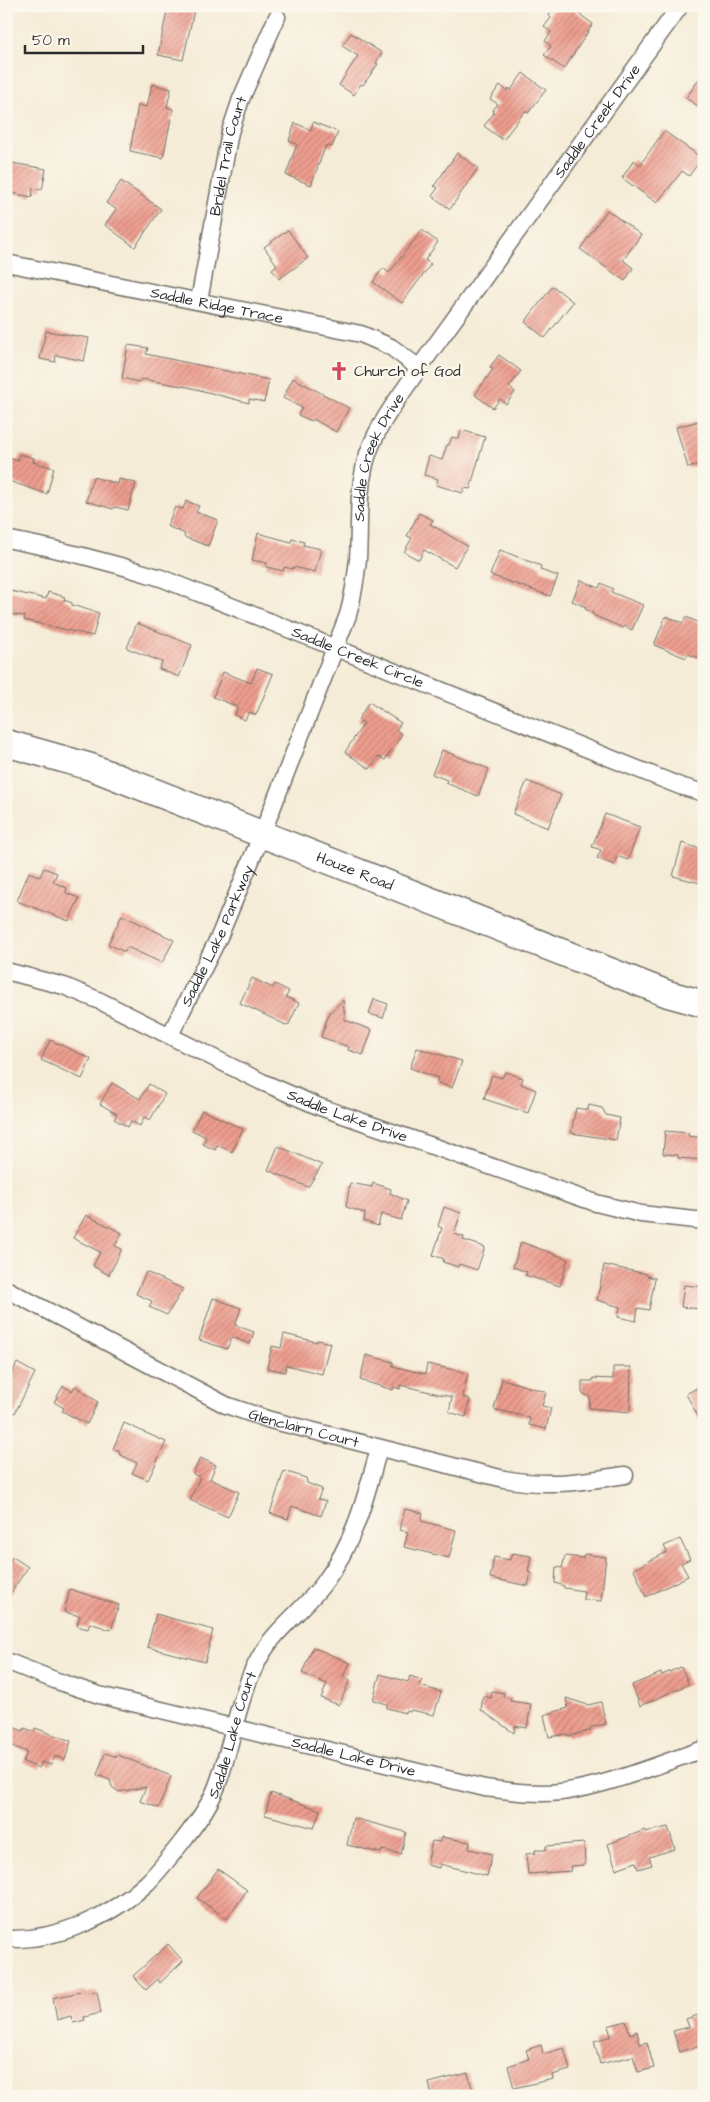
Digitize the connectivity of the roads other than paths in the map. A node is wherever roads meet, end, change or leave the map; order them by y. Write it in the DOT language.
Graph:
graph roads {
  1 [pos="680,6"];
  2 [pos="277,17"];
  3 [pos="6,263"];
  4 [pos="199,301"];
  5 [pos="419,368"];
  6 [pos="6,539"];
  7 [pos="336,648"];
  8 [pos="6,743"];
  9 [pos="704,793"];
  10 [pos="262,834"];
  11 [pos="6,972"];
  12 [pos="704,1004"];
  13 [pos="170,1035"];
  14 [pos="704,1221"];
  15 [pos="6,1289"];
  16 [pos="379,1448"];
  17 [pos="625,1476"];
  18 [pos="6,1661"];
  19 [pos="233,1728"];
  20 [pos="704,1749"];
  21 [pos="6,1939"];
  1 -- 5 [label="street, Saddle Creek Drive"];
  2 -- 4 [label="street, Bridel Trail Court"];
  3 -- 4 [label="street, Saddle Ridge Trace"];
  4 -- 5 [label="street, Saddle Ridge Trace"];
  5 -- 7 [label="street, Saddle Creek Drive"];
  6 -- 7 [label="street, Saddle Creek Circle"];
  7 -- 9 [label="street, Saddle Creek Circle"];
  7 -- 10 [label="street, Saddle Creek Drive"];
  8 -- 10 [label="main road, Houze Road"];
  10 -- 12 [label="main road, Houze Road"];
  10 -- 13 [label="street, Saddle Lake Parkway"];
  11 -- 13 [label="street, Saddle Lake Drive"];
  13 -- 14 [label="street, Saddle Lake Drive"];
  15 -- 16 [label="street, Glenclairn Court"];
  16 -- 17 [label="street, Glenclairn Court"];
  16 -- 19 [label="street, Saddle Lake Court"];
  18 -- 19 [label="street, Saddle Lake Drive"];
  19 -- 20 [label="street, Saddle Lake Drive"];
  19 -- 21 [label="street, Saddle Lake Court"];
}
